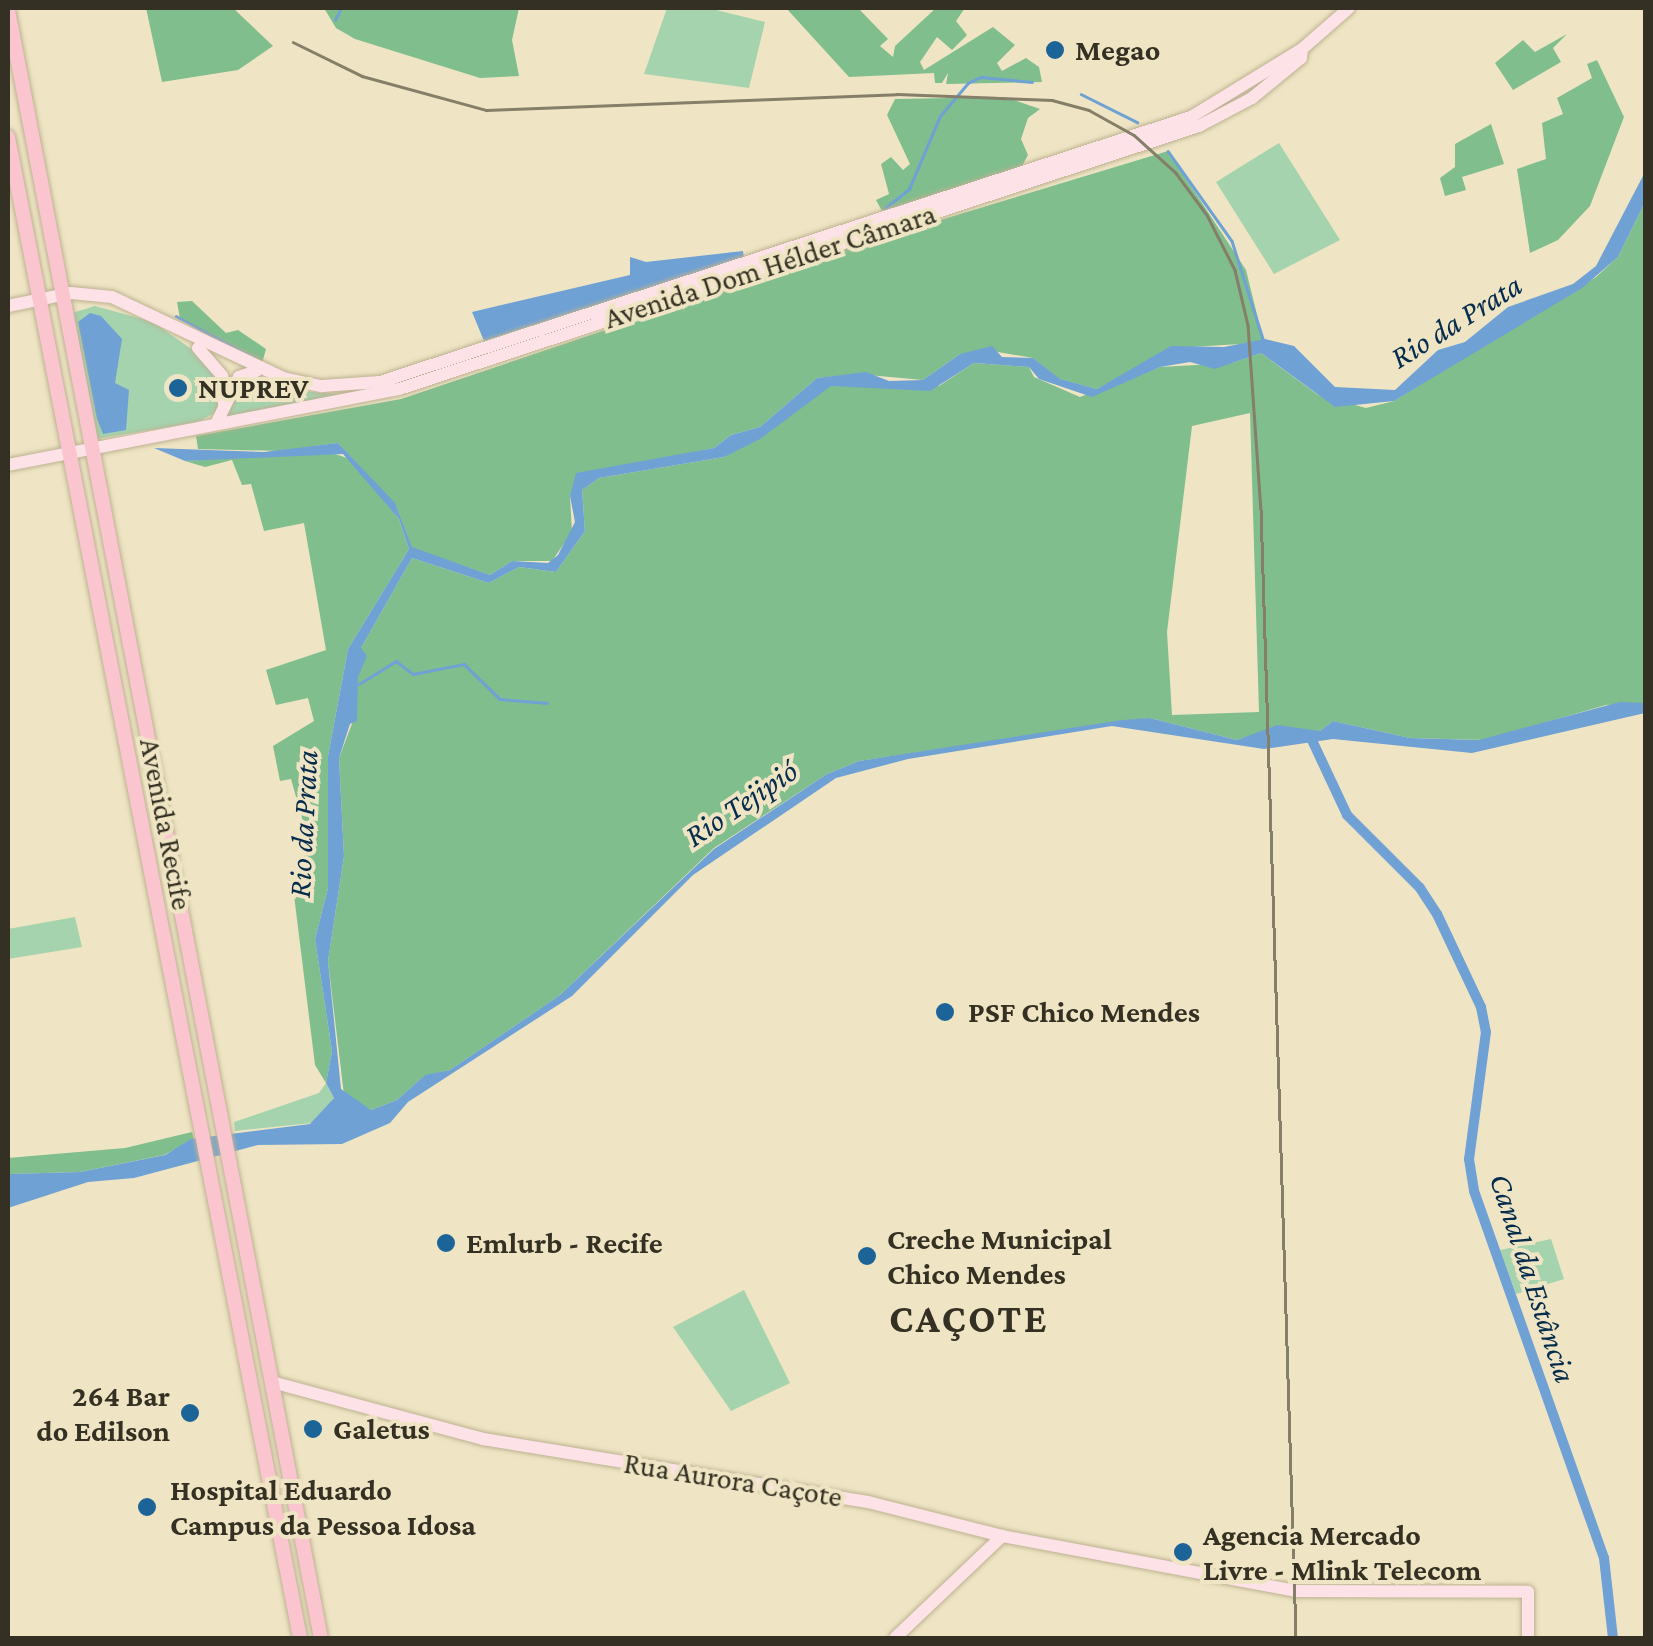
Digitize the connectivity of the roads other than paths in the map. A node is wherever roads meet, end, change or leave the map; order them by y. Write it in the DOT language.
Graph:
graph roads {
  1 [pos="1349,8"];
  2 [pos="8,10"];
  3 [pos="1299,52"];
  4 [pos="8,138"];
  5 [pos="63,295"];
  6 [pos="41,298"];
  7 [pos="8,306"];
  8 [pos="162,318"];
  9 [pos="268,373"];
  10 [pos="212,423"];
  11 [pos="91,451"];
  12 [pos="72,455"];
  13 [pos="8,465"];
  14 [pos="272,1382"];
  15 [pos="1002,1536"];
  16 [pos="300,1638"];
  17 [pos="321,1638"];
  18 [pos="895,1638"];
  19 [pos="1528,1638"];
  1 -- 3 [label="main road"];
  2 -- 5 [label="main road, Avenida Recife"];
  3 -- 9 [label="main road, Avenida Dom Hélder Câmara"];
  3 -- 10 [label="main road, Avenida Dom Hélder Câmara"];
  4 -- 6 [label="main road, Avenida Recife"];
  5 -- 6 [label="main road, Avenida Dom Hélder Câmara"];
  5 -- 8 [label="main road, Avenida Dom Hélder Câmara"];
  5 -- 11 [label="main road, Avenida Recife"];
  6 -- 7 [label="main road, Avenida Dom Hélder Câmara"];
  6 -- 12 [label="main road, Avenida Recife"];
  8 -- 9 [label="main road, Avenida Dom Hélder Câmara"];
  8 -- 10 [label="main road"];
  9 -- 10 [label="main road"];
  10 -- 11 [label="main road, Avenida Dom Hélder Câmara"];
  11 -- 12 [label="main road, Avenida Dom Hélder Câmara"];
  11 -- 14 [label="main road, Avenida Recife"];
  12 -- 13 [label="main road, Avenida Dom Hélder Câmara"];
  12 -- 16 [label="main road, Avenida Recife"];
  14 -- 15 [label="main road, Rua Aurora Caçote"];
  14 -- 17 [label="main road, Avenida Recife"];
  15 -- 18 [label="main road"];
  15 -- 19 [label="main road, Rua Aurora Caçote"];
}
